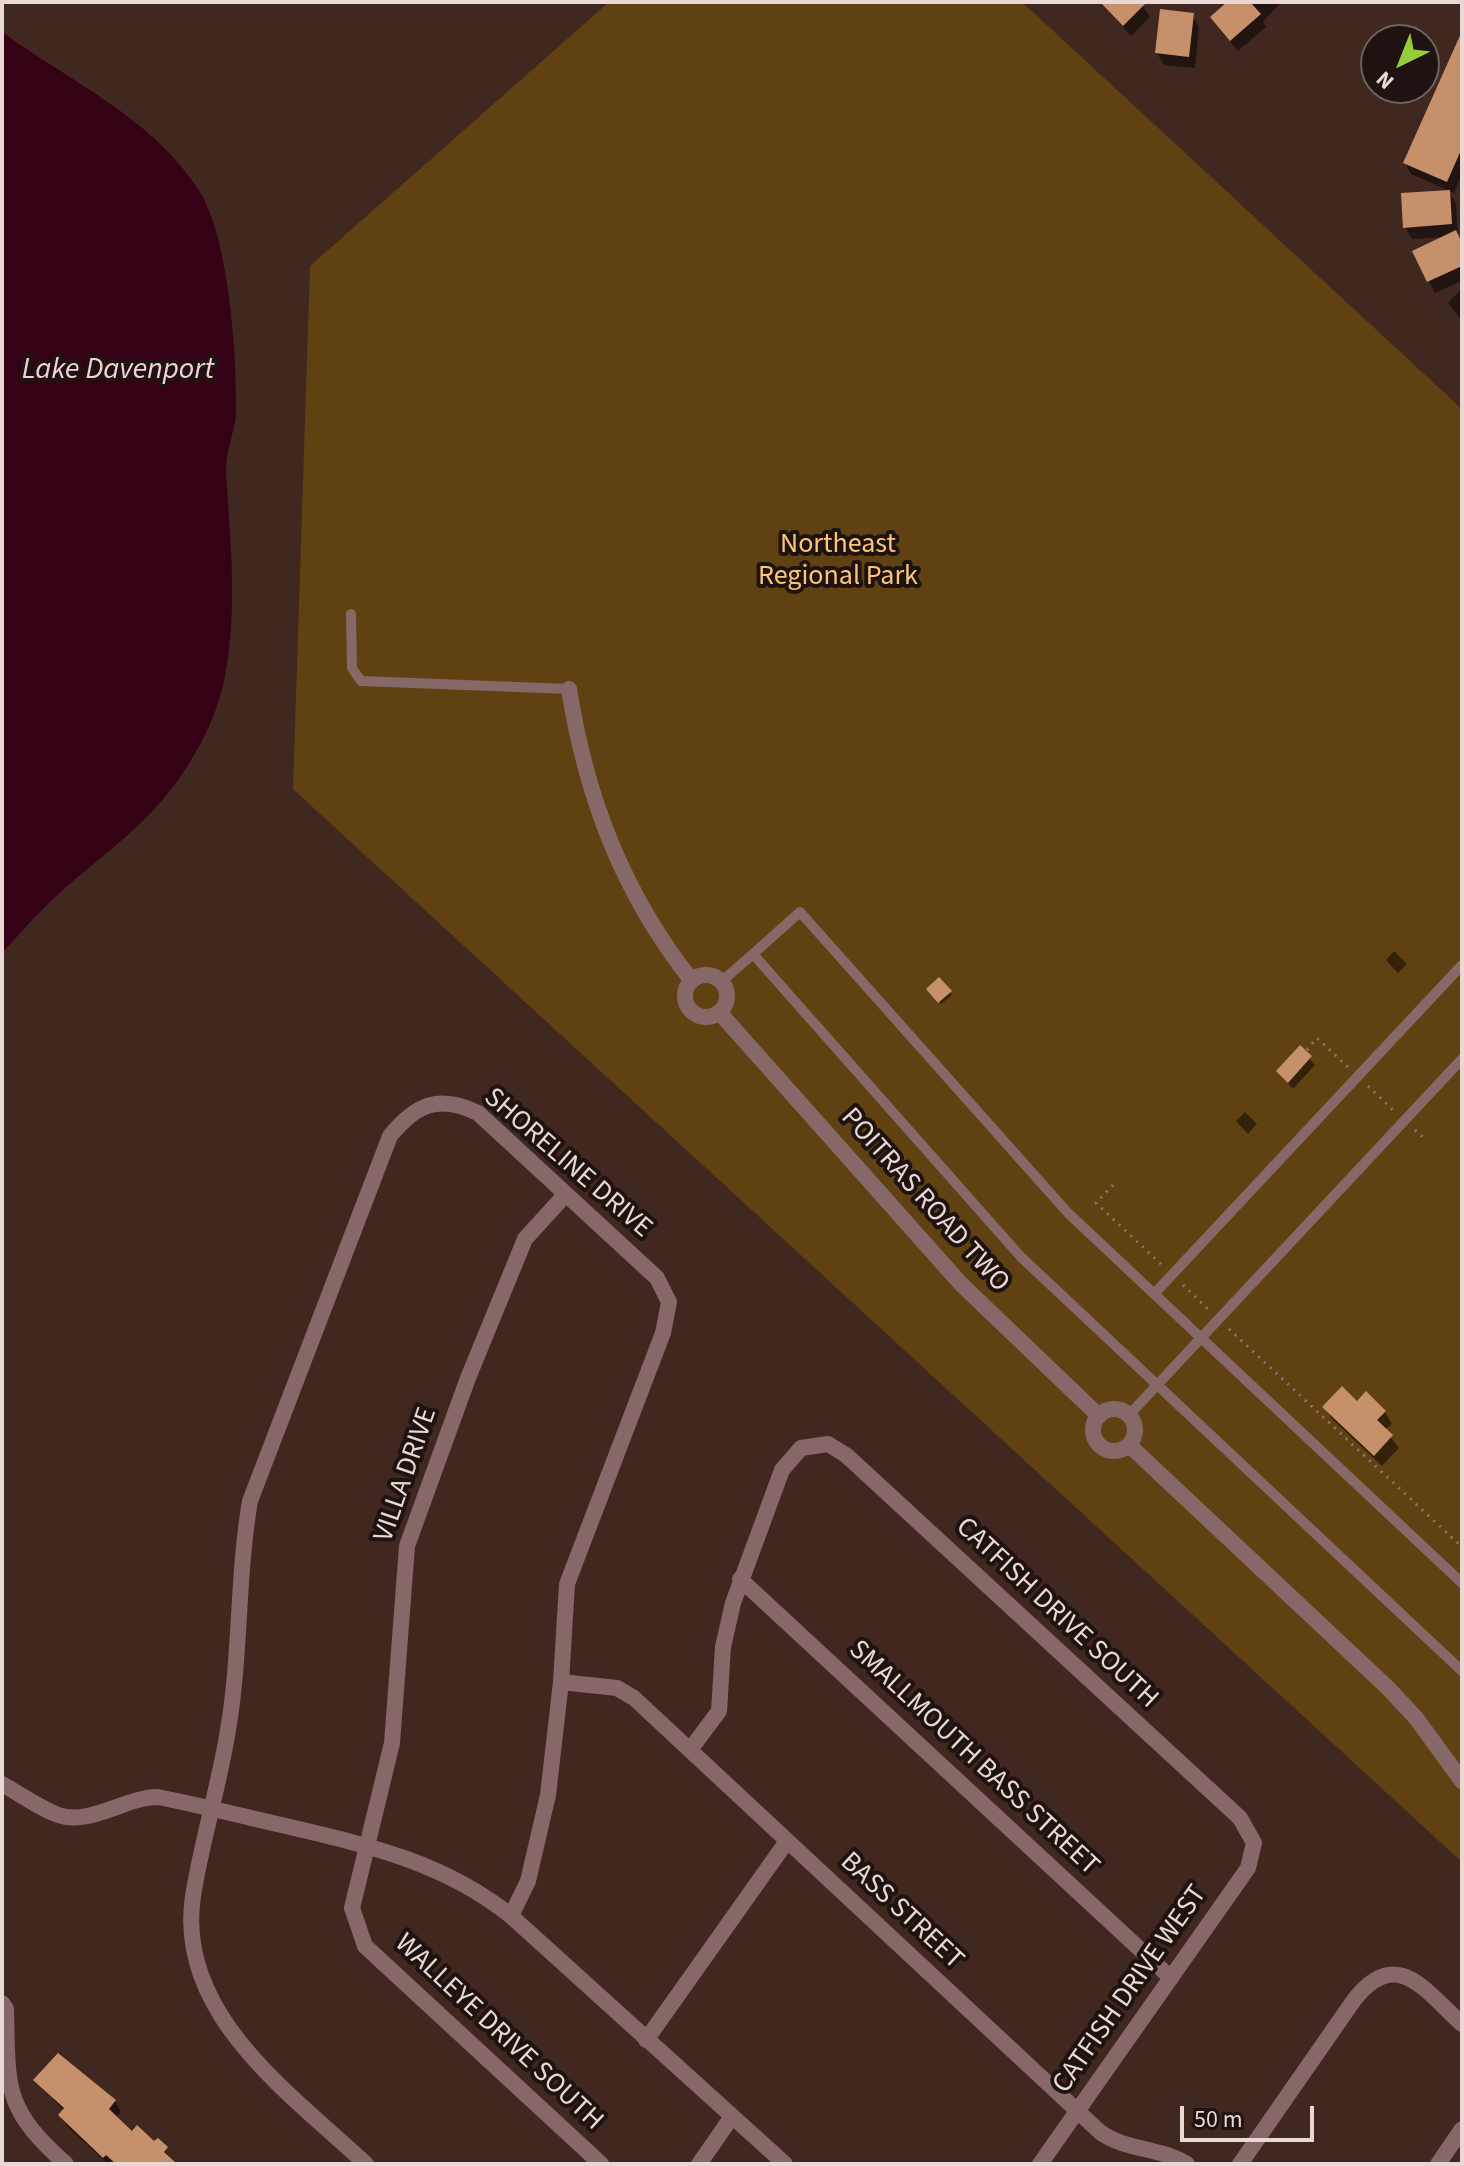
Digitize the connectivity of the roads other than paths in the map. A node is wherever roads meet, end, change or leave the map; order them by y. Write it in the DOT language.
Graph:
graph roads {
  1 [pos="351,614"];
  2 [pos="569,689"];
  3 [pos="753,954"];
  4 [pos="1462,965"];
  5 [pos="692,981"];
  6 [pos="721,982"];
  7 [pos="719,1012"];
  8 [pos="1462,1059"];
  9 [pos="565,1195"];
  10 [pos="1154,1294"];
  11 [pos="1201,1338"];
  12 [pos="1157,1385"];
  13 [pos="1129,1415"];
  14 [pos="1099,1416"];
  15 [pos="1129,1445"];
  16 [pos="740,1579"];
  17 [pos="1462,1583"];
  18 [pos="1462,1671"];
  19 [pos="561,1682"];
  20 [pos="690,1750"];
  21 [pos="1462,1781"];
  22 [pos="2,1784"];
  23 [pos="211,1809"];
  24 [pos="787,1841"];
  25 [pos="1254,1843"];
  26 [pos="368,1846"];
  27 [pos="511,1916"];
  28 [pos="1171,1978"];
  29 [pos="2,2003"];
  30 [pos="1462,2024"];
  31 [pos="646,2040"];
  32 [pos="1078,2111"];
  33 [pos="731,2118"];
  34 [pos="1462,2129"];
  35 [pos="54,2160"];
  36 [pos="366,2164"];
  37 [pos="601,2164"];
  38 [pos="699,2164"];
  39 [pos="785,2164"];
  40 [pos="1040,2164"];
  41 [pos="1187,2164"];
  42 [pos="1240,2164"];
  43 [pos="1438,2164"];
  1 -- 2 [label="lane"];
  2 -- 5 [label="street"];
  3 -- 6 [label="lane"];
  3 -- 10 [label="lane"];
  3 -- 12 [label="lane"];
  4 -- 10 [label="lane"];
  5 -- 6 [label="street"];
  5 -- 7 [label="street"];
  6 -- 7 [label="street"];
  7 -- 14 [label="street, POITRAS ROAD TWO"];
  8 -- 11 [label="lane"];
  9 -- 19 [label="street, SHORELINE DRIVE"];
  9 -- 23 [label="street, SHORELINE DRIVE"];
  9 -- 26 [label="street, VILLA DRIVE"];
  10 -- 11 [label="lane"];
  11 -- 12 [label="lane"];
  11 -- 17 [label="lane"];
  12 -- 13 [label="lane"];
  12 -- 18 [label="lane"];
  13 -- 14 [label="street"];
  13 -- 15 [label="street"];
  14 -- 15 [label="street"];
  15 -- 21 [label="street"];
  16 -- 20 [label="street"];
  16 -- 25 [label="street, CATFISH DRIVE SOUTH"];
  16 -- 28 [label="street, SMALLMOUTH BASS STREET"];
  19 -- 20 [label="street, BASS STREET"];
  19 -- 27 [label="street, SHORELINE DRIVE"];
  20 -- 24 [label="street, BASS STREET"];
  22 -- 23 [label="street"];
  23 -- 26 [label="street"];
  23 -- 36 [label="street, SHORELINE DRIVE"];
  24 -- 31 [label="street"];
  24 -- 32 [label="street, BASS STREET"];
  25 -- 28 [label="street, CATFISH DRIVE WEST"];
  26 -- 27 [label="street"];
  26 -- 37 [label="street, WALLEYE DRIVE SOUTH"];
  27 -- 31 [label="street"];
  28 -- 32 [label="street, CATFISH DRIVE WEST"];
  29 -- 35 [label="street"];
  30 -- 42 [label="street"];
  31 -- 33 [label="street"];
  32 -- 40 [label="street, CATFISH DRIVE WEST"];
  32 -- 41 [label="street, BASS STREET"];
  33 -- 38 [label="street"];
  33 -- 39 [label="street"];
  34 -- 43 [label="street"];
}
